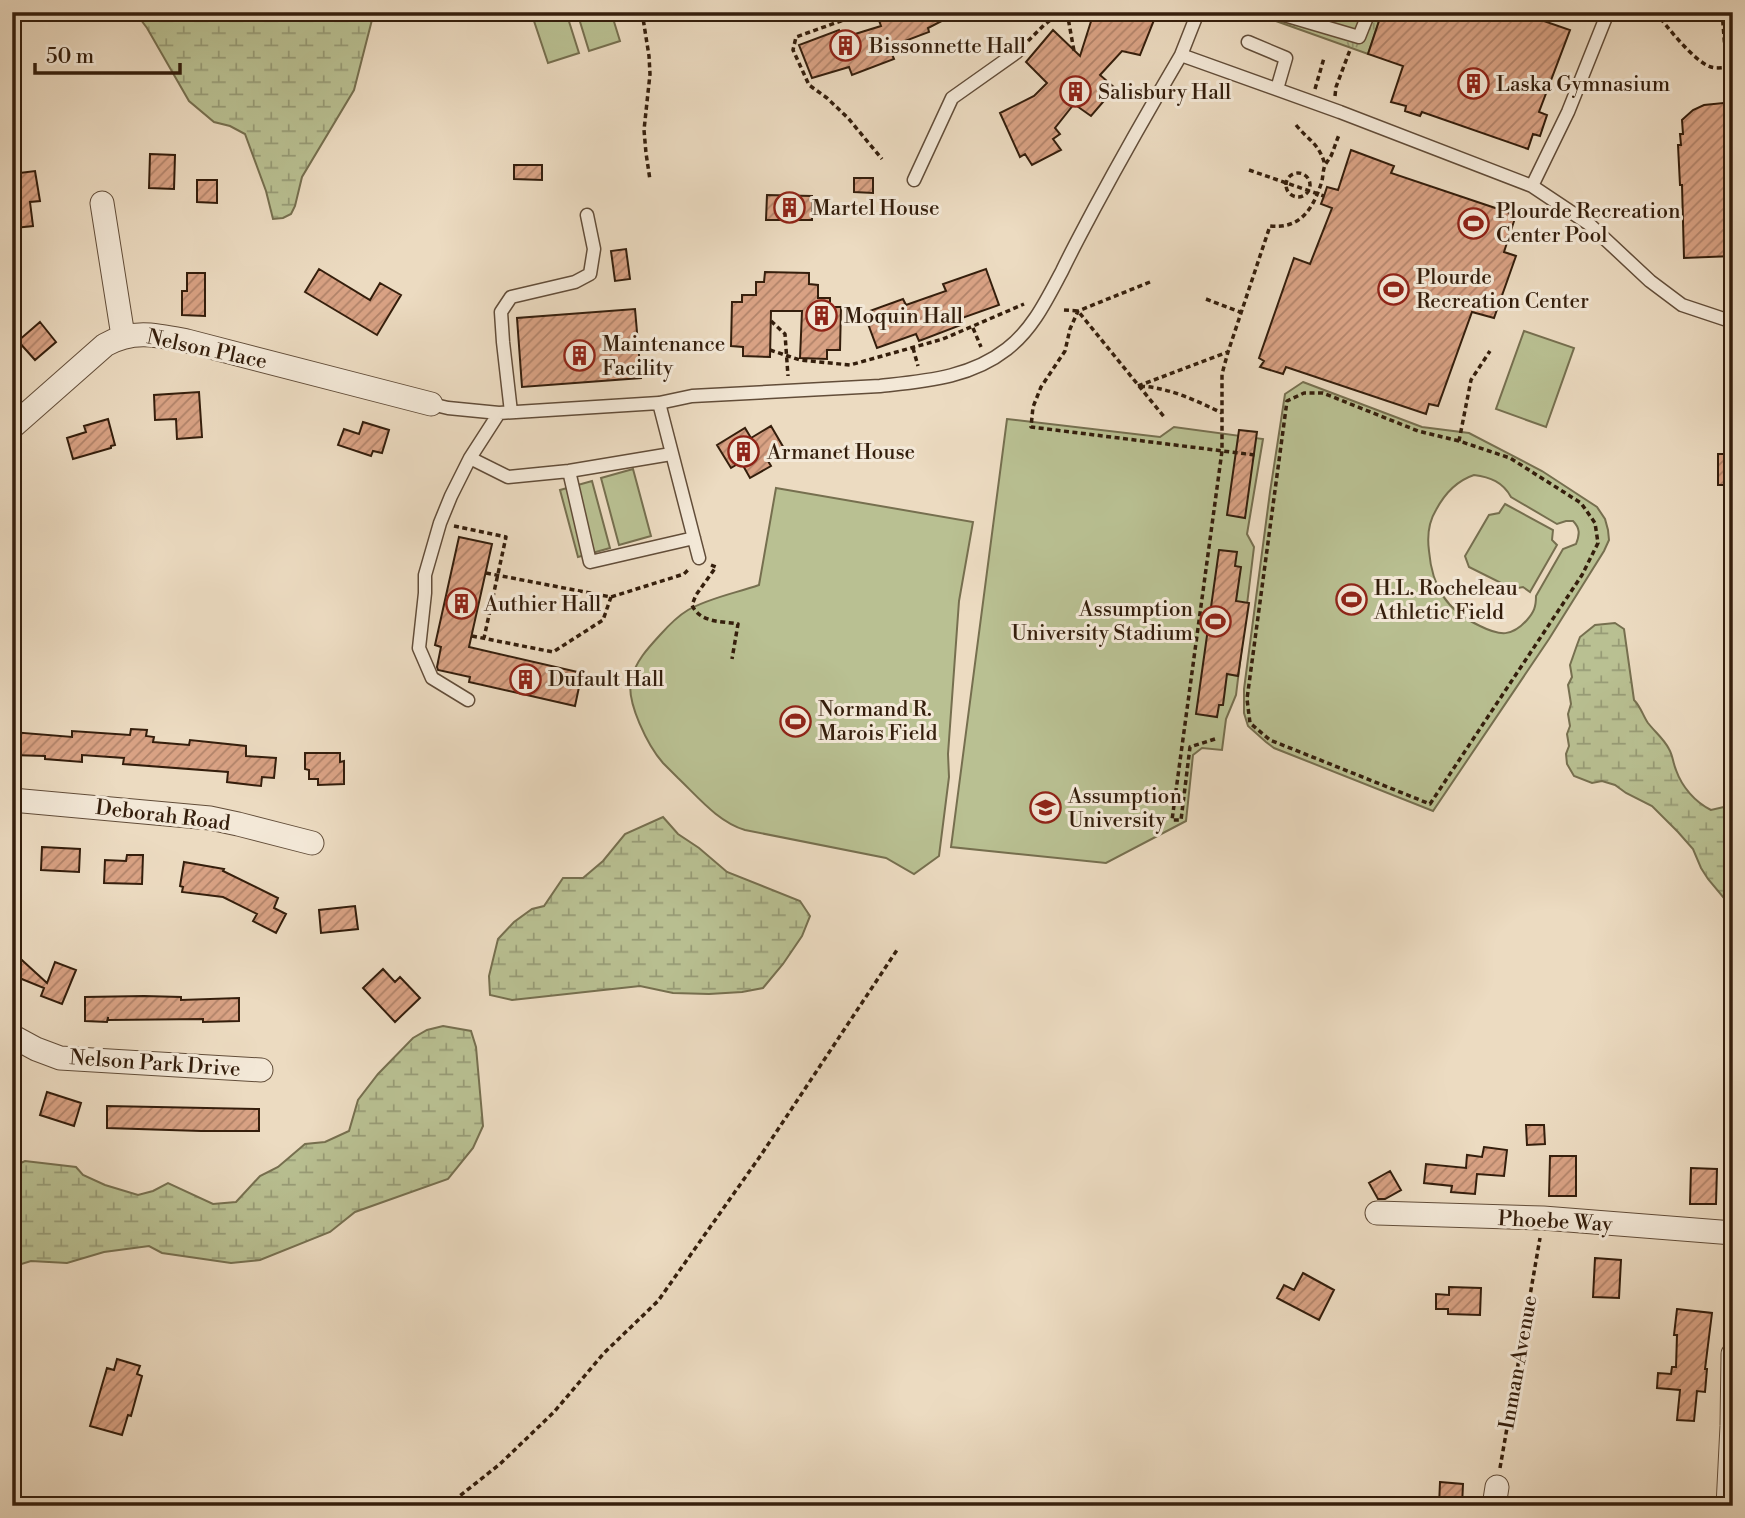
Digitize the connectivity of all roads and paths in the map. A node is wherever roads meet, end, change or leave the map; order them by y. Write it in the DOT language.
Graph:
graph roads {
  1 [pos="642,12"];
  2 [pos="866,12"];
  3 [pos="1061,12"];
  4 [pos="1067,12"];
  5 [pos="1198,12"];
  6 [pos="1274,12"];
  7 [pos="1368,12"];
  8 [pos="1608,12"];
  9 [pos="1655,12"];
  10 [pos="1722,12"];
  11 [pos="1733,17"];
  12 [pos="1724,29"];
  13 [pos="1355,36"];
  14 [pos="1248,42"];
  15 [pos="1074,51"];
  16 [pos="1017,52"];
  17 [pos="1181,55"];
  18 [pos="1324,58"];
  19 [pos="1726,67"];
  20 [pos="1733,67"];
  21 [pos="1277,89"];
  22 [pos="1315,91"];
  23 [pos="1733,93"];
  24 [pos="1334,98"];
  25 [pos="1296,125"];
  26 [pos="1339,135"];
  27 [pos="882,159"];
  28 [pos="1325,166"];
  29 [pos="1249,170"];
  30 [pos="650,180"];
  31 [pos="914,180"];
  32 [pos="1286,183"];
  33 [pos="1532,186"];
  34 [pos="1309,190"];
  35 [pos="1318,193"];
  36 [pos="1324,196"];
  37 [pos="102,203"];
  38 [pos="587,215"];
  39 [pos="1150,282"];
  40 [pos="1206,299"];
  41 [pos="1026,303"];
  42 [pos="1064,310"];
  43 [pos="1078,311"];
  44 [pos="1241,312"];
  45 [pos="771,321"];
  46 [pos="1733,322"];
  47 [pos="972,327"];
  48 [pos="123,336"];
  49 [pos="770,350"];
  50 [pos="1490,351"];
  51 [pos="1228,352"];
  52 [pos="787,355"];
  53 [pos="987,362"];
  54 [pos="1138,386"];
  55 [pos="789,391"];
  56 [pos="659,403"];
  57 [pos="431,404"];
  58 [pos="505,412"];
  59 [pos="1222,412"];
  60 [pos="1165,418"];
  61 [pos="12,427"];
  62 [pos="1459,441"];
  63 [pos="1222,451"];
  64 [pos="671,454"];
  65 [pos="1255,455"];
  66 [pos="470,458"];
  67 [pos="569,471"];
  68 [pos="440,523"];
  69 [pos="694,538"];
  70 [pos="699,558"];
  71 [pos="486,573"];
  72 [pos="498,575"];
  73 [pos="611,597"];
  74 [pos="472,636"];
  75 [pos="484,638"];
  76 [pos="732,659"];
  77 [pos="468,700"];
  78 [pos="1215,739"];
  79 [pos="12,800"];
  80 [pos="312,843"];
  81 [pos="897,950"];
  82 [pos="12,1036"];
  83 [pos="261,1070"];
  84 [pos="1377,1213"];
  85 [pos="1543,1219"];
  86 [pos="1733,1233"];
  87 [pos="1733,1354"];
  88 [pos="1495,1497"];
  89 [pos="447,1506"];
  90 [pos="1728,1506"];
  1 -- 30 [label="path"];
  2 -- 27 [label="path"];
  3 -- 16 [label="path"];
  4 -- 15 [label="path"];
  5 -- 17 [label="lane"];
  6 -- 13 [label="lane"];
  7 -- 13 [label="lane"];
  8 -- 33 [label="lane"];
  9 -- 19 [label="path"];
  10 -- 12 [label="path"];
  11 -- 12 [label="path"];
  12 -- 19 [label="path"];
  13 -- 24 [label="path"];
  14 -- 21 [label="lane"];
  16 -- 31 [label="lane"];
  17 -- 21 [label="lane"];
  17 -- 53 [label="lane"];
  18 -- 22 [label="path"];
  19 -- 20 [label="path"];
  19 -- 23 [label="path"];
  21 -- 33 [label="lane"];
  25 -- 28 [label="path"];
  26 -- 28 [label="path"];
  28 -- 35 [label="path"];
  29 -- 32 [label="path"];
  32 -- 34 [label="path"];
  32 -- 34 [label="path"];
  32 -- 34 [label="path"];
  33 -- 46 [label="lane"];
  34 -- 35 [label="path"];
  35 -- 36 [label="path"];
  35 -- 44 [label="path"];
  37 -- 48 [label="street"];
  38 -- 58 [label="lane"];
  39 -- 43 [label="path"];
  40 -- 44 [label="path"];
  41 -- 47 [label="path"];
  42 -- 43 [label="path"];
  43 -- 54 [label="path"];
  43 -- 63 [label="path"];
  44 -- 51 [label="path"];
  45 -- 52 [label="path"];
  47 -- 52 [label="path"];
  47 -- 53 [label="path"];
  48 -- 57 [label="street, Nelson Place"];
  48 -- 61 [label="street, Nelson Place"];
  49 -- 52 [label="path"];
  50 -- 62 [label="path"];
  51 -- 54 [label="path"];
  51 -- 59 [label="path"];
  52 -- 55 [label="path"];
  53 -- 55 [label="lane"];
  54 -- 59 [label="path"];
  54 -- 60 [label="path"];
  55 -- 56 [label="lane"];
  56 -- 58 [label="lane"];
  56 -- 64 [label="lane"];
  57 -- 58 [label="lane"];
  58 -- 66 [label="lane"];
  59 -- 63 [label="path"];
  62 -- 62 [label="path"];
  63 -- 65 [label="path"];
  63 -- 78 [label="path"];
  64 -- 67 [label="lane"];
  64 -- 69 [label="lane"];
  66 -- 67 [label="lane"];
  66 -- 68 [label="lane"];
  67 -- 69 [label="lane"];
  68 -- 72 [label="path"];
  68 -- 77 [label="lane"];
  69 -- 70 [label="lane"];
  70 -- 73 [label="path"];
  70 -- 76 [label="path"];
  71 -- 72 [label="path"];
  72 -- 73 [label="path"];
  72 -- 75 [label="path"];
  73 -- 75 [label="path"];
  74 -- 75 [label="path"];
  79 -- 80 [label="street, Deborah Road"];
  81 -- 89 [label="path"];
  82 -- 83 [label="street, Nelson Park Drive"];
  84 -- 85 [label="street, Phoebe Way"];
  85 -- 86 [label="street, Phoebe Way"];
  85 -- 88 [label="path, Inman Avenue"];
  87 -- 90 [label="street"];
}
